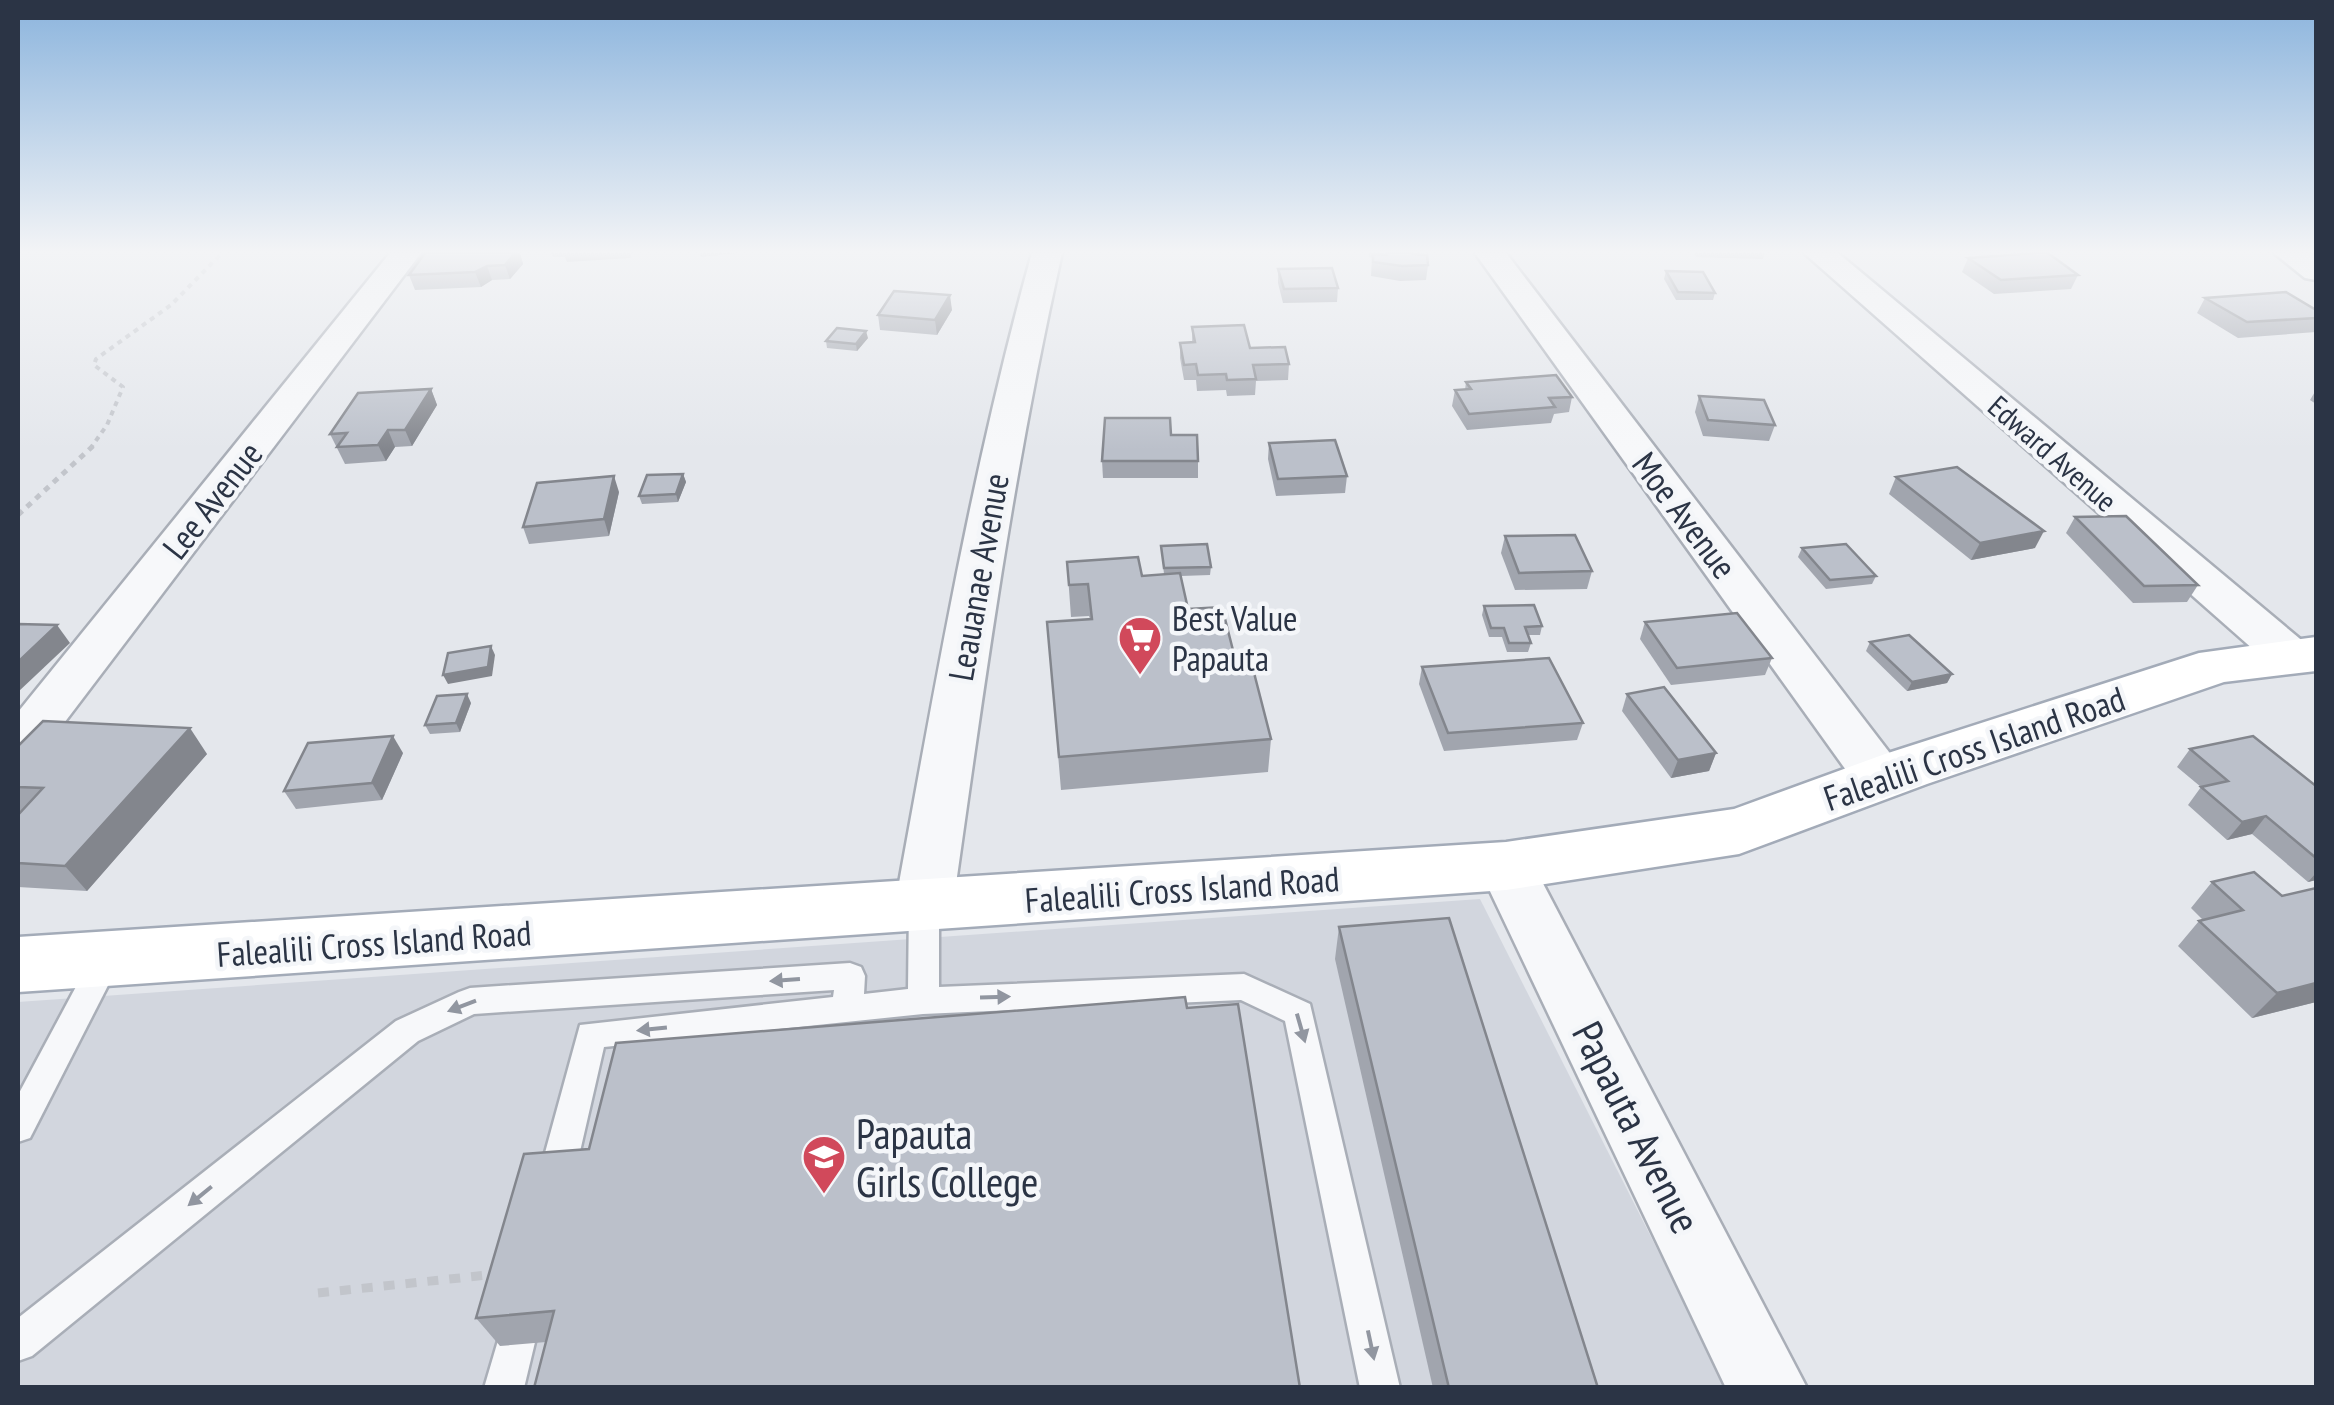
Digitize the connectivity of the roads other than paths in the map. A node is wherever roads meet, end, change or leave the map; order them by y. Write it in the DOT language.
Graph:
graph roads {
  1 [pos="355,319"];
  2 [pos="1031,319"];
  3 [pos="1539,319"];
  4 [pos="1897,319"];
  5 [pos="2302,654"];
  6 [pos="18,747"];
  7 [pos="1880,778"];
  8 [pos="1506,866"];
  9 [pos="924,905"];
  10 [pos="104,962"];
  11 [pos="18,965"];
  12 [pos="923,1000"];
  13 [pos="848,1008"];
  14 [pos="18,1127"];
  15 [pos="546,1216"];
  16 [pos="533,1270"];
  17 [pos="18,1342"];
  18 [pos="504,1388"];
  19 [pos="1380,1388"];
  20 [pos="1768,1388"];
  1 -- 6 [label="street, Lee Avenue"];
  2 -- 9 [label="street, Leauanae Avenue"];
  3 -- 7 [label="street, Moe Avenue"];
  4 -- 5 [label="street, Edward Avenue"];
  5 -- 7 [label="main road, Falealili Cross Island Road"];
  7 -- 8 [label="main road, Falealili Cross Island Road"];
  8 -- 9 [label="main road, Falealili Cross Island Road"];
  8 -- 20 [label="street, Papauta Avenue"];
  9 -- 10 [label="main road, Falealili Cross Island Road"];
  9 -- 12 [label="lane"];
  10 -- 11 [label="main road, Falealili Cross Island Road"];
  10 -- 14 [label="lane"];
  12 -- 13 [label="lane"];
  12 -- 19 [label="lane, one-way"];
  13 -- 15 [label="lane, one-way"];
  13 -- 17 [label="lane, one-way"];
  16 -- 18 [label="lane"];
}
